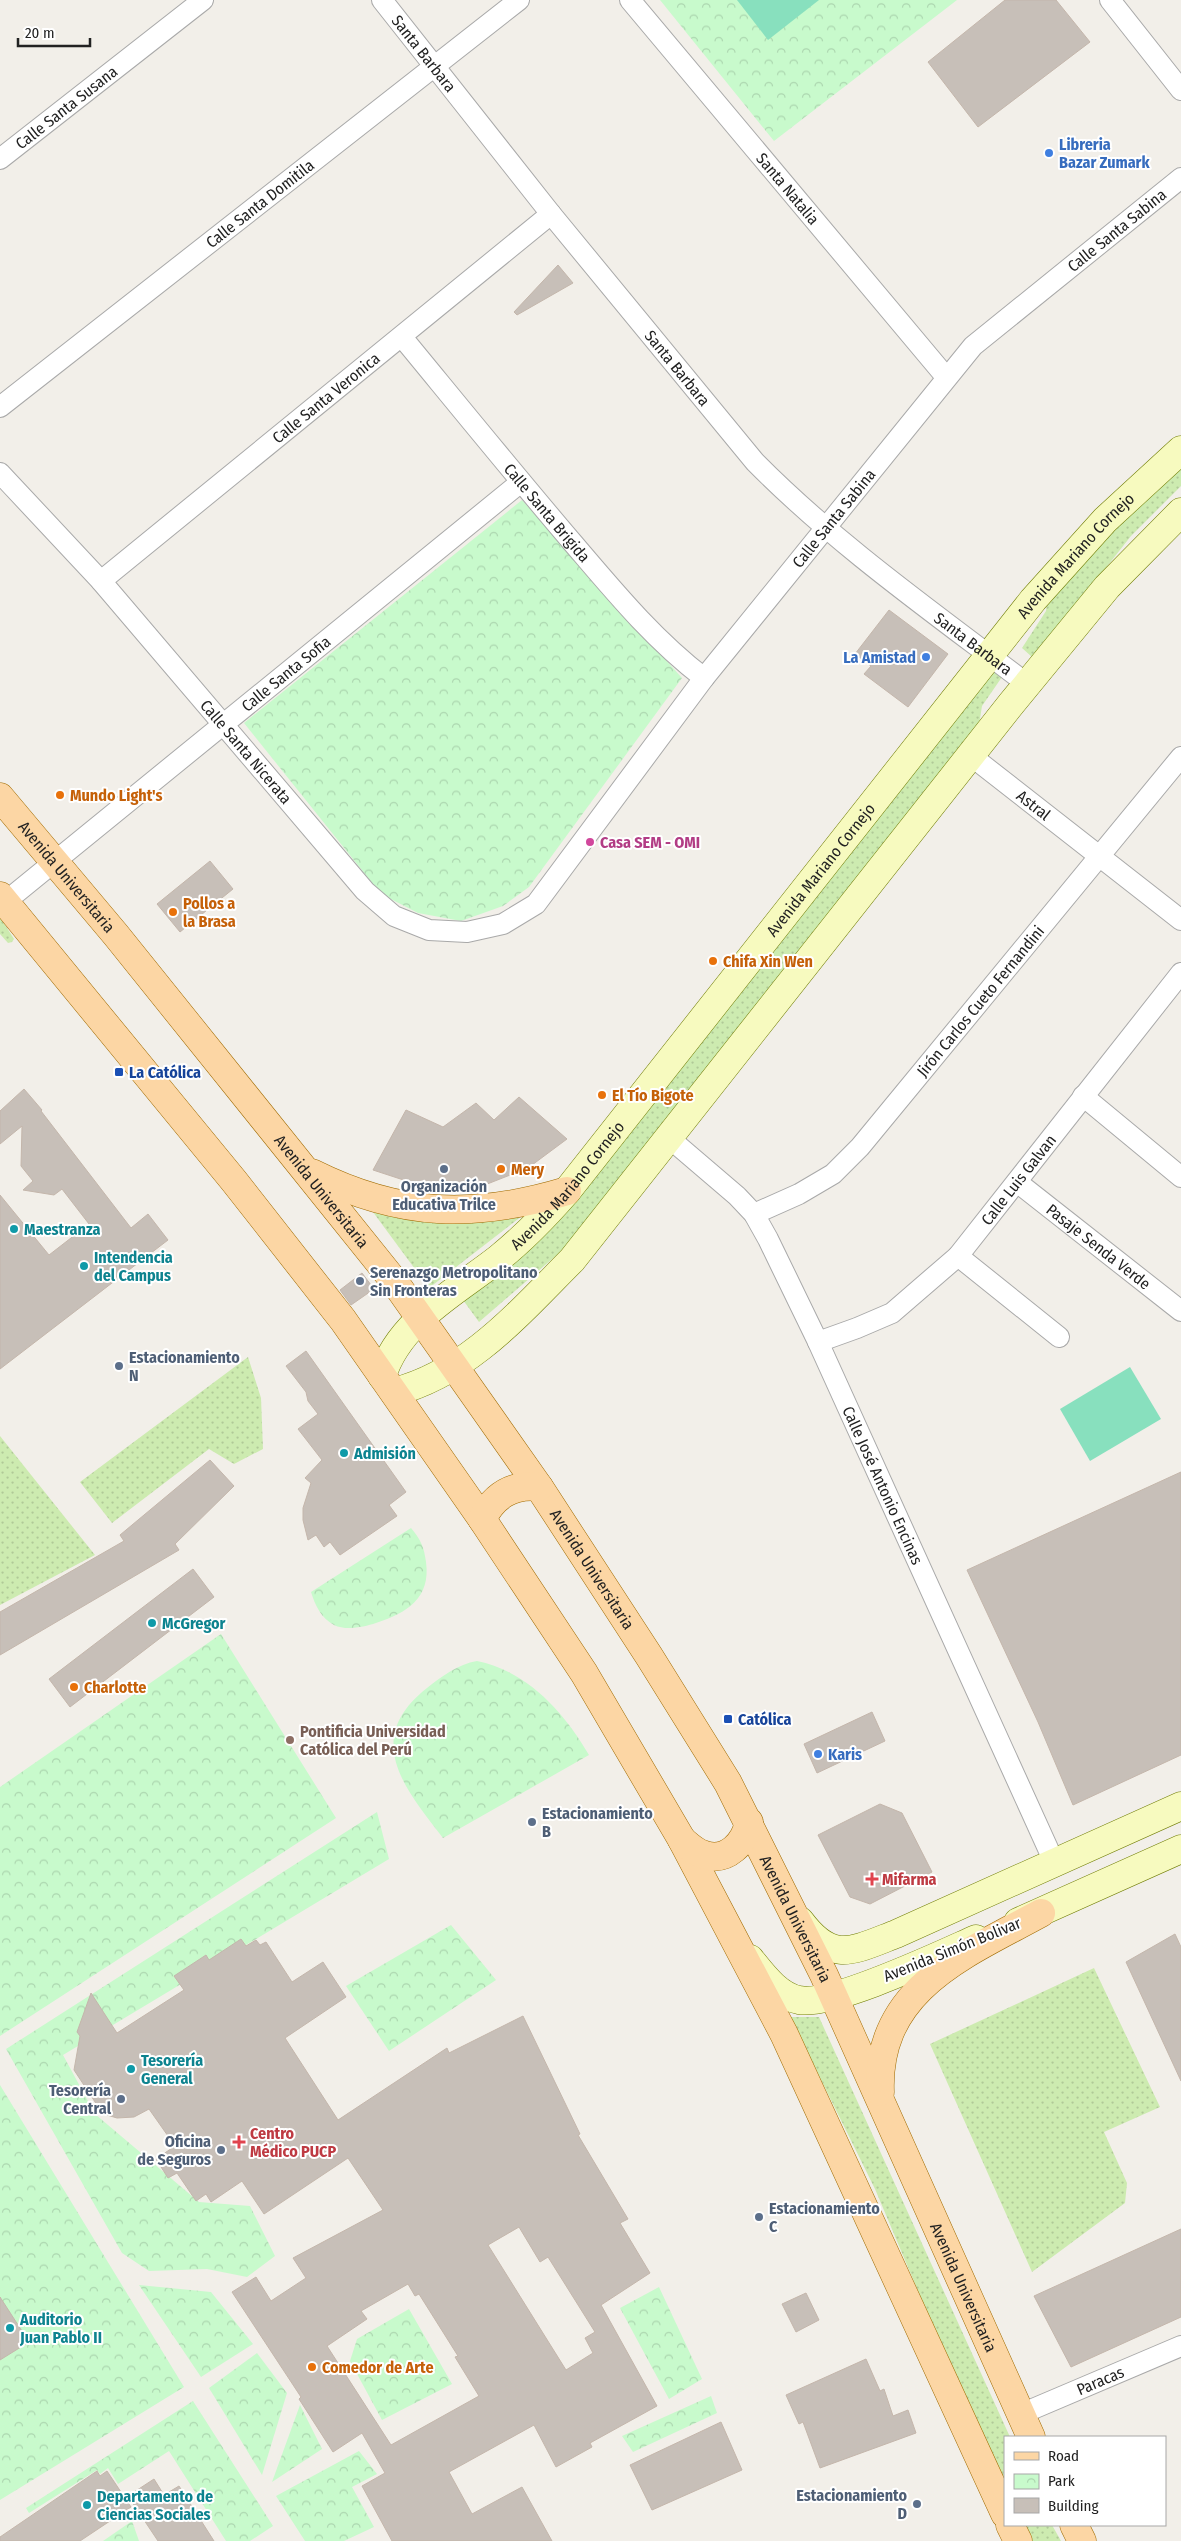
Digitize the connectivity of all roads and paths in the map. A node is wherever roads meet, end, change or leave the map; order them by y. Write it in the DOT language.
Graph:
graph roads {
  1 [pos="203,0"];
  2 [pos="382,0"];
  3 [pos="519,0"];
  4 [pos="630,0"];
  5 [pos="1110,0"];
  6 [pos="436,66"];
  7 [pos="1181,90"];
  8 [pos="0,159"];
  9 [pos="1181,178"];
  10 [pos="551,214"];
  11 [pos="402,337"];
  12 [pos="946,377"];
  13 [pos="0,407"];
  14 [pos="1181,450"];
  15 [pos="0,473"];
  16 [pos="521,482"];
  17 [pos="1181,512"];
  18 [pos="824,527"];
  19 [pos="101,581"];
  20 [pos="989,655"];
  21 [pos="704,678"];
  22 [pos="1027,684"];
  23 [pos="223,724"];
  24 [pos="970,755"];
  25 [pos="1181,757"];
  26 [pos="0,797"];
  27 [pos="1098,856"];
  28 [pos="55,862"];
  29 [pos="3,899"];
  30 [pos="536,904"];
  31 [pos="1181,920"];
  32 [pos="1181,973"];
  33 [pos="1083,1096"];
  34 [pos="668,1137"];
  35 [pos="307,1171"];
  36 [pos="1181,1177"];
  37 [pos="1017,1182"];
  38 [pos="567,1191"];
  39 [pos="754,1214"];
  40 [pos="958,1256"];
  41 [pos="1181,1311"];
  42 [pos="420,1319"];
  43 [pos="1059,1337"];
  44 [pos="818,1342"];
  45 [pos="455,1367"];
  46 [pos="388,1384"];
  47 [pos="539,1487"];
  48 [pos="482,1519"];
  49 [pos="1181,1806"];
  50 [pos="749,1822"];
  51 [pos="682,1840"];
  52 [pos="1106,1840"];
  53 [pos="1181,1849"];
  54 [pos="1055,1864"];
  55 [pos="1123,1876"];
  56 [pos="791,1909"];
  57 [pos="1040,1913"];
  58 [pos="737,1942"];
  59 [pos="834,1996"];
  60 [pos="880,2100"];
  61 [pos="1181,2346"];
  62 [pos="1026,2426"];
  63 [pos="1004,2512"];
  64 [pos="1010,2526"];
  65 [pos="1074,2526"];
  66 [pos="1018,2541"];
  67 [pos="1082,2541"];
  1 -- 8 [label="street, Calle Santa Susana"];
  2 -- 6 [label="street, Santa Barbara"];
  3 -- 6 [label="street, Calle Santa Domitila"];
  4 -- 12 [label="street, Santa Natalia"];
  5 -- 7 [label="street"];
  6 -- 10 [label="street, Santa Barbara"];
  6 -- 13 [label="street, Calle Santa Domitila"];
  9 -- 12 [label="street, Calle Santa Sabina"];
  10 -- 11 [label="street, Calle Santa Veronica"];
  10 -- 18 [label="street, Santa Barbara"];
  11 -- 16 [label="street, Calle Santa Brigida"];
  11 -- 19 [label="street, Calle Santa Veronica"];
  12 -- 18 [label="street, Calle Santa Sabina"];
  14 -- 20 [label="main road, Avenida Mariano Cornejo"];
  15 -- 19 [label="street, Calle Santa Nicerata"];
  16 -- 21 [label="street, Calle Santa Brigida"];
  16 -- 23 [label="street, Calle Santa Sofia"];
  17 -- 22 [label="main road"];
  18 -- 20 [label="street, Santa Barbara"];
  18 -- 21 [label="street, Calle Santa Sabina"];
  19 -- 23 [label="street, Calle Santa Nicerata"];
  20 -- 22 [label="street, Santa Barbara"];
  20 -- 38 [label="main road, Avenida Mariano Cornejo"];
  21 -- 30 [label="street, Calle Santa Sabina"];
  22 -- 24 [label="main road"];
  23 -- 28 [label="street, Calle Santa Sofia"];
  23 -- 30 [label="street, Calle Santa Nicerata"];
  24 -- 27 [label="street, Astral"];
  24 -- 34 [label="main road"];
  25 -- 27 [label="street, Jirón Carlos Cueto Fernandini"];
  26 -- 28 [label="main road, Avenida Universitaria"];
  27 -- 31 [label="street, Astral"];
  27 -- 39 [label="street, Jirón Carlos Cueto Fernandini"];
  28 -- 29 [label="street, Calle Santa Sofia"];
  28 -- 35 [label="main road, Avenida Universitaria"];
  29 -- 46 [label="main road"];
  32 -- 33 [label="street, Calle Luis Galvan"];
  33 -- 36 [label="street"];
  33 -- 37 [label="street, Calle Luis Galvan"];
  34 -- 39 [label="street, Calle José Antonio Encinas"];
  34 -- 45 [label="main road"];
  35 -- 38 [label="main road"];
  35 -- 42 [label="main road, Avenida Universitaria"];
  37 -- 40 [label="street, Calle Luis Galvan"];
  37 -- 41 [label="street, Pasaje Senda Verde"];
  38 -- 42 [label="main road, Avenida Mariano Cornejo"];
  39 -- 44 [label="street, Calle José Antonio Encinas"];
  40 -- 43 [label="street"];
  40 -- 44 [label="street, Calle Luis Galvan"];
  42 -- 45 [label="main road, Avenida Universitaria"];
  42 -- 46 [label="main road, Avenida Mariano Cornejo"];
  44 -- 54 [label="street, Calle José Antonio Encinas"];
  45 -- 46 [label="main road"];
  45 -- 47 [label="main road, Avenida Universitaria"];
  46 -- 48 [label="main road"];
  47 -- 48 [label="main road"];
  47 -- 50 [label="main road, Avenida Universitaria"];
  48 -- 51 [label="main road"];
  49 -- 52 [label="main road"];
  50 -- 51 [label="main road"];
  50 -- 56 [label="main road, Avenida Universitaria"];
  51 -- 58 [label="main road"];
  52 -- 54 [label="main road"];
  52 -- 55 [label="main road"];
  53 -- 55 [label="main road, Avenida Simón Bolivar"];
  54 -- 56 [label="main road"];
  55 -- 57 [label="main road, Avenida Simón Bolivar"];
  56 -- 59 [label="main road, Avenida Universitaria"];
  57 -- 59 [label="main road, Avenida Simón Bolivar"];
  57 -- 60 [label="main road"];
  58 -- 59 [label="main road, Avenida Simón Bolivar"];
  58 -- 63 [label="main road"];
  59 -- 60 [label="main road, Avenida Universitaria"];
  60 -- 62 [label="main road, Avenida Universitaria"];
  61 -- 62 [label="street, Paracas"];
  64 -- 66 [label="main road"];
  65 -- 67 [label="main road"];
}
